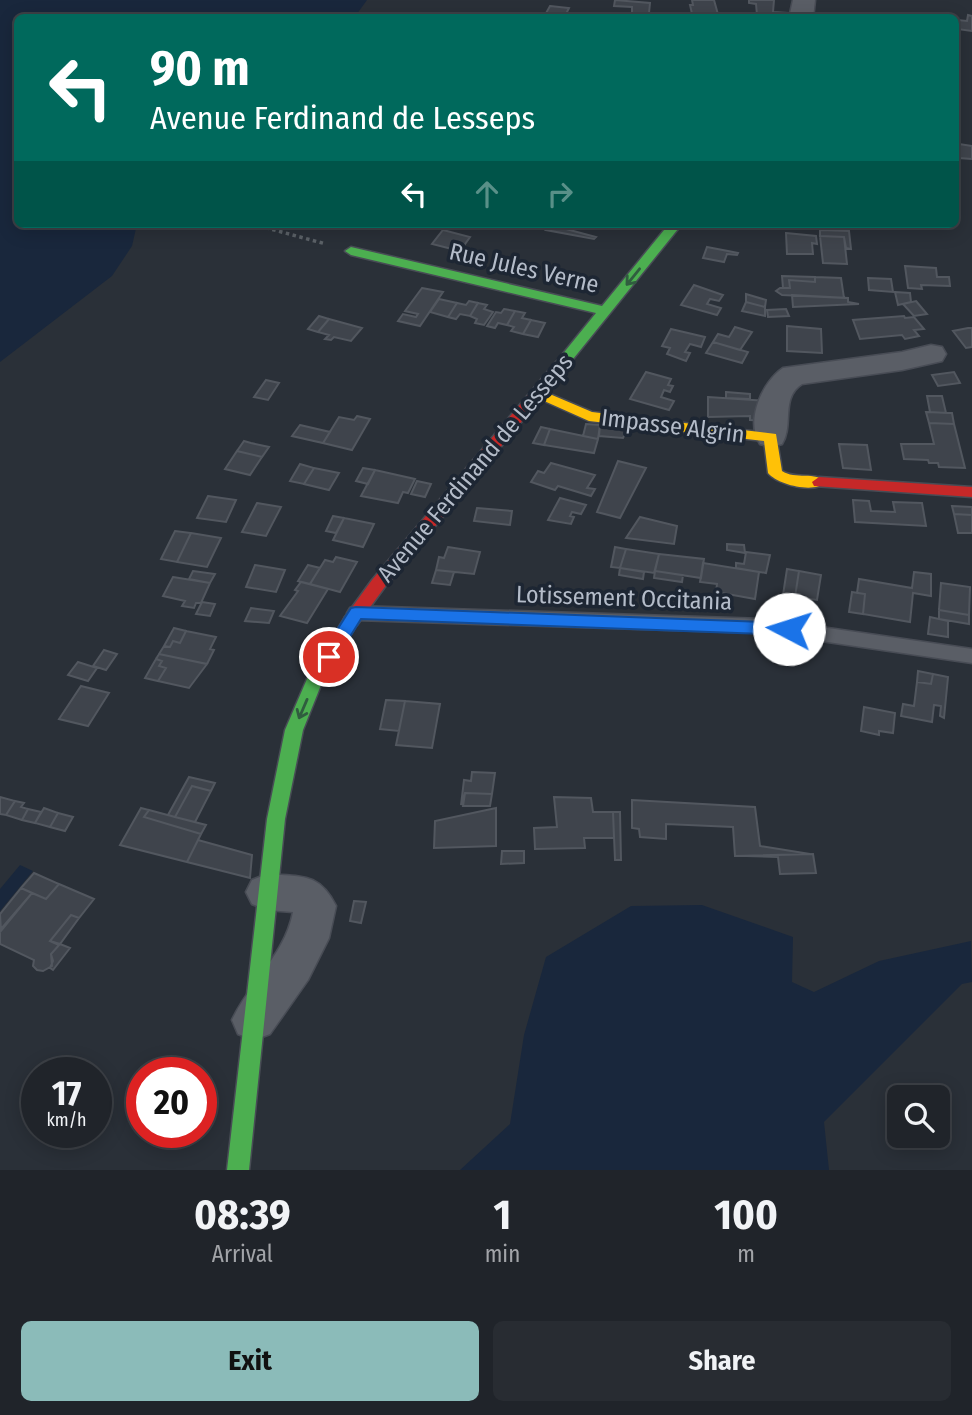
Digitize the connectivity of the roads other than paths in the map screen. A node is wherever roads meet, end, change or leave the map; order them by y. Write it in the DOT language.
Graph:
graph roads {
  1 [pos="673,228"];
  2 [pos="351,251"];
  3 [pos="605,311"];
  4 [pos="931,354"];
  5 [pos="538,393"];
  6 [pos="771,438"];
  7 [pos="972,492"];
  8 [pos="356,613"];
  9 [pos="972,656"];
  10 [pos="267,892"];
  11 [pos="254,1020"];
  12 [pos="238,1170"];
  1 -- 3 [label="street, Avenue Ferdinand de Lesseps, one-way"];
  2 -- 3 [label="street, Rue Jules Verne"];
  3 -- 5 [label="street, Avenue Ferdinand de Lesseps"];
  4 -- 6 [label="street, Impasse Algrin"];
  5 -- 6 [label="street, Impasse Algrin"];
  5 -- 8 [label="street, Avenue Ferdinand de Lesseps"];
  6 -- 7 [label="street, Impasse Algrin"];
  8 -- 9 [label="lane, Lotissement Occitania"];
  8 -- 10 [label="street, Avenue Ferdinand de Lesseps, one-way"];
  10 -- 11 [label="street, Avenue Ferdinand de Lesseps"];
  11 -- 12 [label="street, Avenue Ferdinand de Lesseps"];
}
